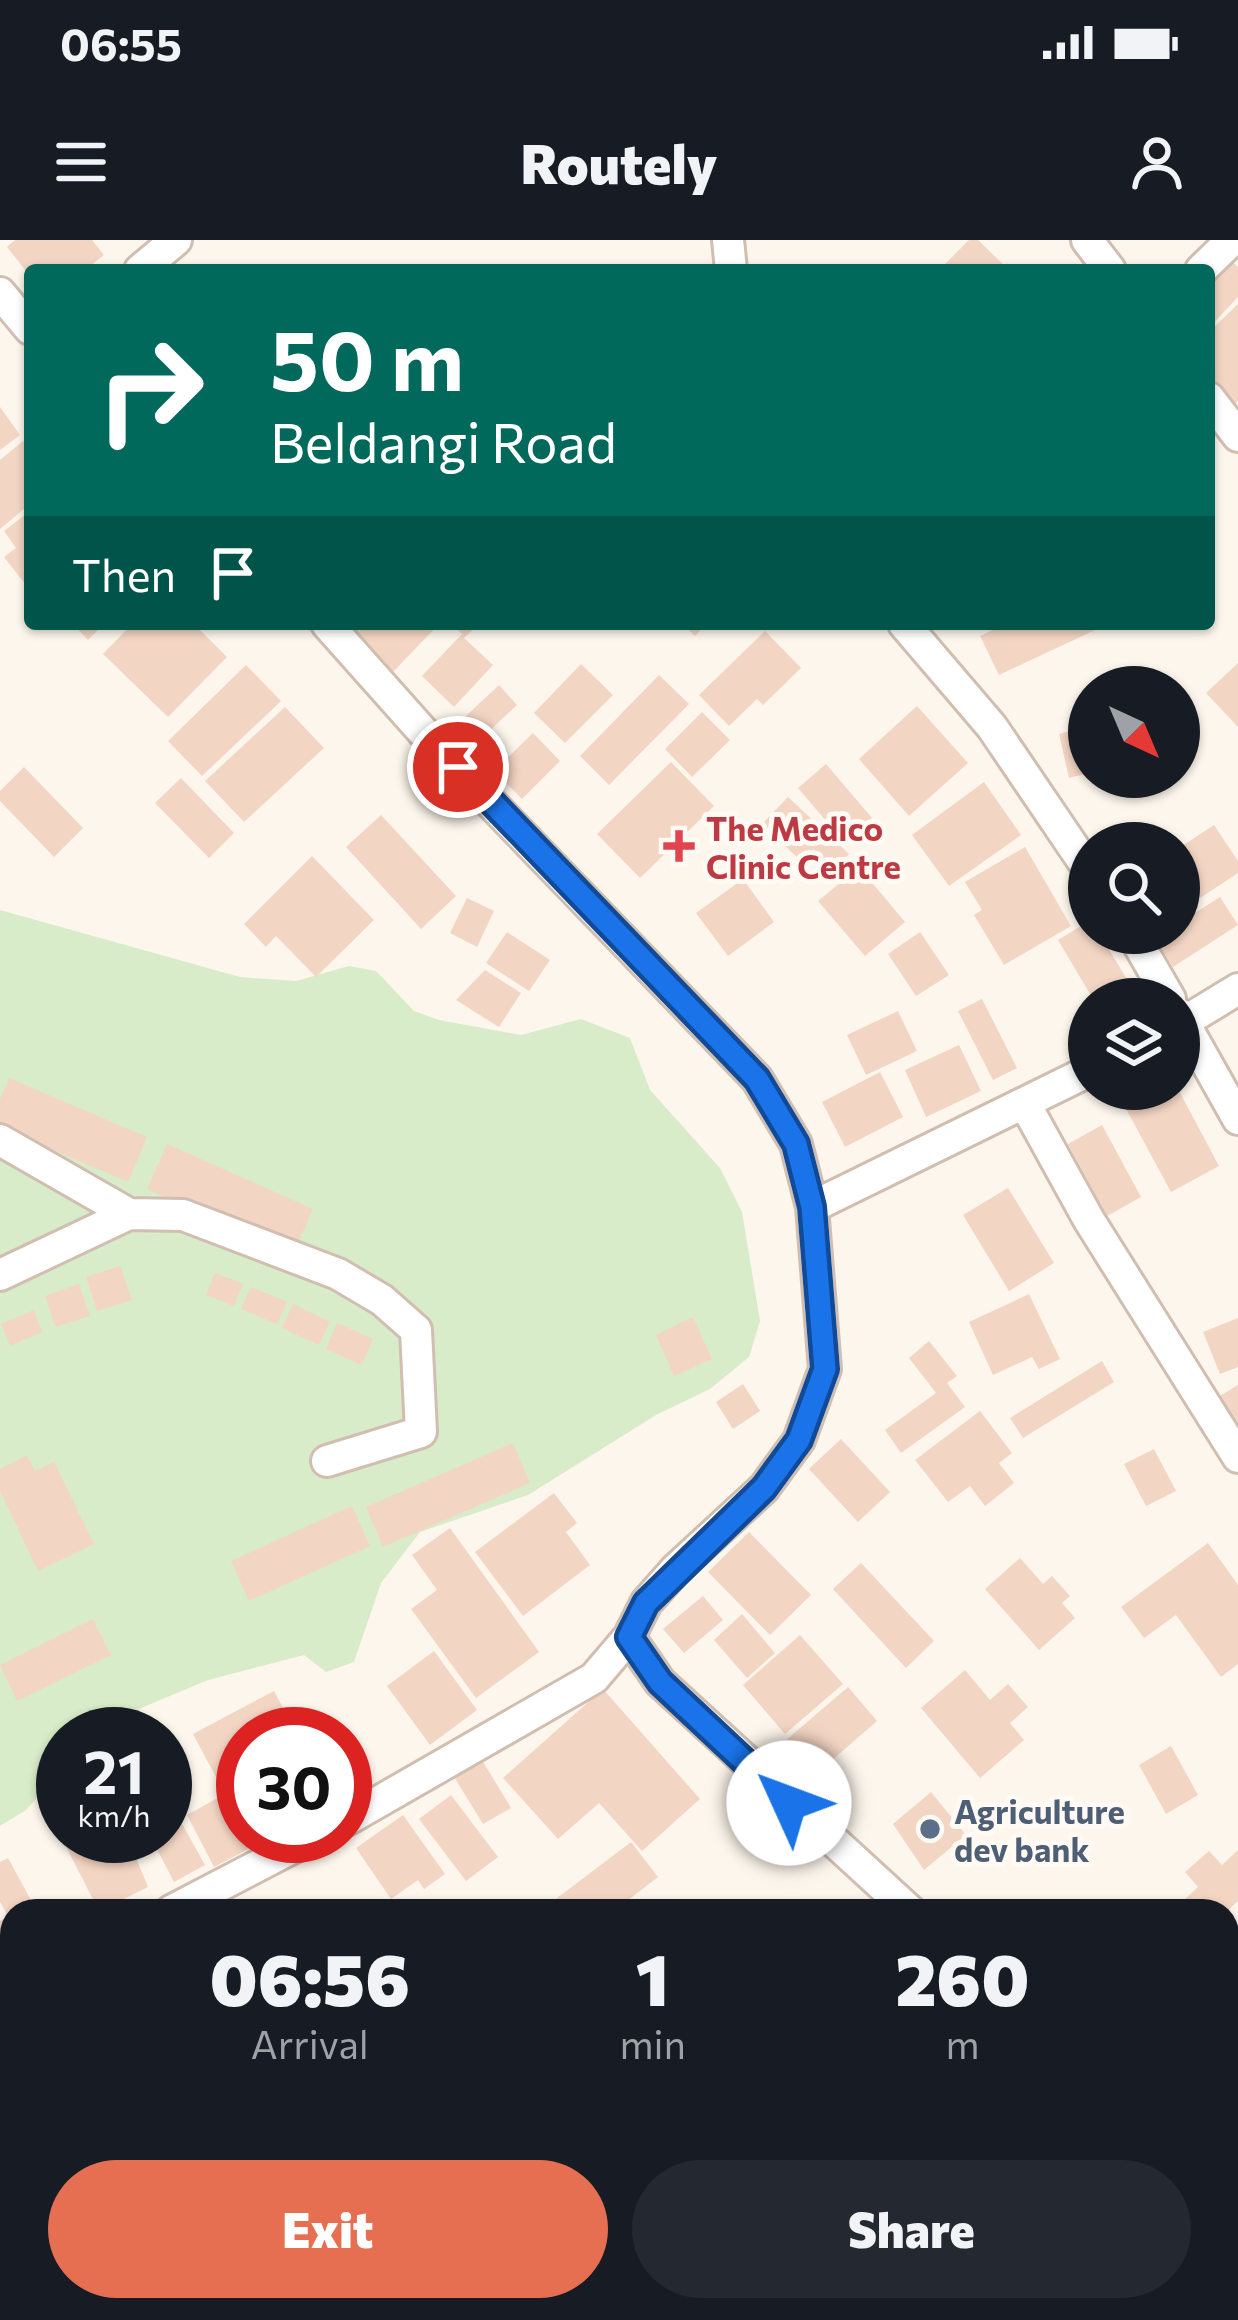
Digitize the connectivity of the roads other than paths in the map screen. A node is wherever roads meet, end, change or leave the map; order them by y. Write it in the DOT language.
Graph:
graph roads {
  1 [pos="176,240"];
  2 [pos="1087,240"];
  3 [pos="1232,240"];
  4 [pos="147,264"];
  5 [pos="1105,264"];
  6 [pos="1208,264"];
  7 [pos="0,293"];
  8 [pos="24,322"];
  9 [pos="1215,406"];
  10 [pos="1238,436"];
  11 [pos="333,630"];
  12 [pos="909,630"];
  13 [pos="1068,839"];
  14 [pos="1238,989"];
  15 [pos="1200,1005"];
  16 [pos="1200,1053"];
  17 [pos="1068,1082"];
  18 [pos="1024,1104"];
  19 [pos="1238,1119"];
  20 [pos="0,1140"];
  21 [pos="812,1207"];
  22 [pos="129,1214"];
  23 [pos="0,1275"];
  24 [pos="1238,1457"];
  25 [pos="327,1461"];
  26 [pos="629,1637"];
  27 [pos="372,1805"];
  28 [pos="263,1863"];
  29 [pos="194,1899"];
  30 [pos="897,1899"];
  1 -- 4 [label="street"];
  2 -- 5 [label="street"];
  3 -- 6 [label="street"];
  7 -- 8 [label="street"];
  9 -- 10 [label="street"];
  11 -- 21 [label="street"];
  12 -- 13 [label="street"];
  14 -- 15 [label="street"];
  16 -- 19 [label="street"];
  17 -- 18 [label="street"];
  18 -- 21 [label="street"];
  18 -- 24 [label="street"];
  20 -- 22 [label="street"];
  21 -- 26 [label="street"];
  22 -- 23 [label="street"];
  22 -- 25 [label="street"];
  26 -- 27 [label="street"];
  26 -- 30 [label="street"];
  28 -- 29 [label="street"];
}
